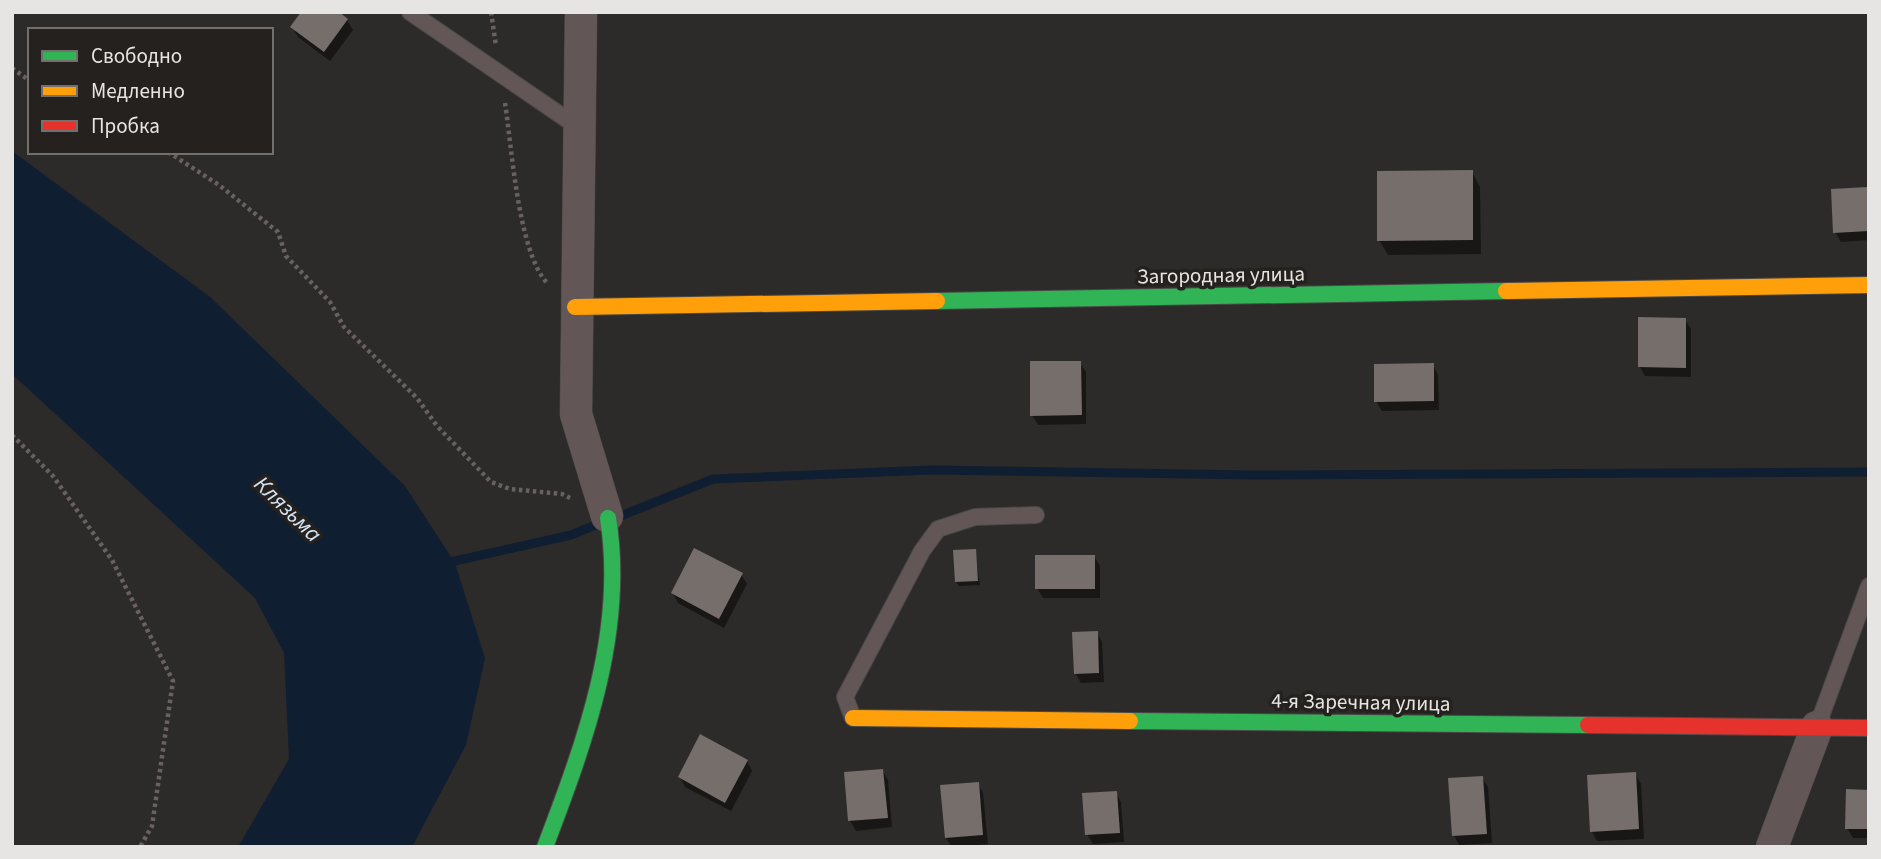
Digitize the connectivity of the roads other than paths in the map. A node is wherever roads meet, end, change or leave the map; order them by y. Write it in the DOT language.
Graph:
graph roads {
  1 [pos="410,12"];
  2 [pos="580,12"];
  3 [pos="578,127"];
  4 [pos="1869,285"];
  5 [pos="575,307"];
  6 [pos="1036,515"];
  7 [pos="609,521"];
  8 [pos="1869,586"];
  9 [pos="853,718"];
  10 [pos="1816,727"];
  11 [pos="1869,728"];
  12 [pos="545,847"];
  13 [pos="1772,847"];
  1 -- 3 [label="lane"];
  2 -- 3 [label="street"];
  3 -- 5 [label="street"];
  4 -- 5 [label="street, Загородная улица"];
  5 -- 7 [label="street"];
  6 -- 9 [label="lane"];
  7 -- 12 [label="street"];
  8 -- 10 [label="lane"];
  9 -- 10 [label="street, 4-я Заречная улица"];
  10 -- 11 [label="street, 4-я Заречная улица"];
  10 -- 13 [label="street"];
}
